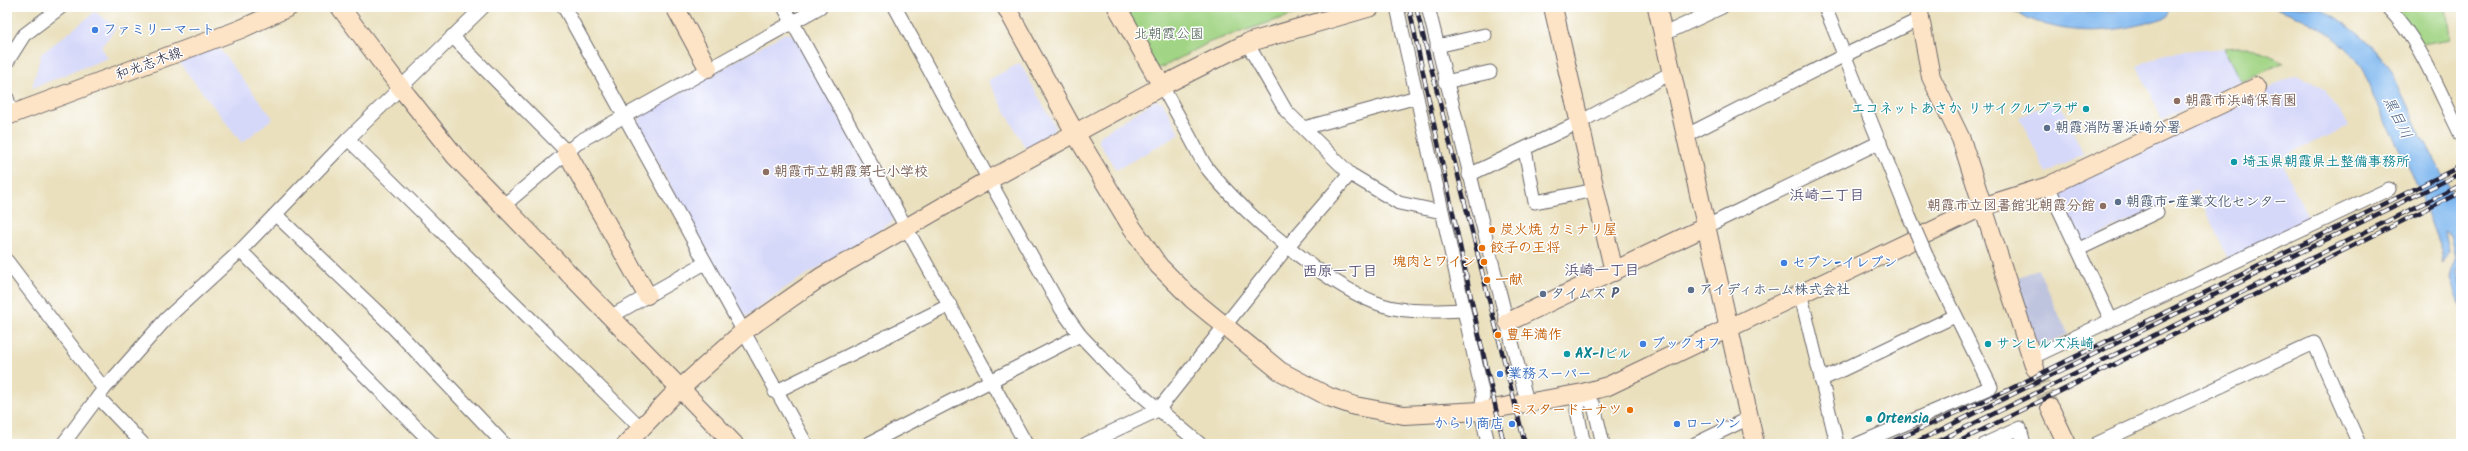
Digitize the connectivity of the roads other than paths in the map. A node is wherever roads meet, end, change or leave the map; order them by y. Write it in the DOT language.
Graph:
graph roads {
  1 [pos="61,7"];
  2 [pos="289,7"];
  3 [pos="340,7"];
  4 [pos="483,7"];
  5 [pos="564,7"];
  6 [pos="675,7"];
  7 [pos="784,7"];
  8 [pos="820,7"];
  9 [pos="895,7"];
  10 [pos="1006,7"];
  11 [pos="1117,7"];
  12 [pos="1370,7"];
  13 [pos="1397,7"];
  14 [pos="1428,7"];
  15 [pos="1553,7"];
  16 [pos="1656,7"];
  17 [pos="1722,7"];
  18 [pos="1825,7"];
  19 [pos="2387,7"];
  20 [pos="47,11"];
  21 [pos="1338,11"];
  22 [pos="1919,13"];
  23 [pos="792,23"];
  24 [pos="1485,35"];
  25 [pos="1662,35"];
  26 [pos="452,36"];
  27 [pos="1247,43"];
  28 [pos="1437,46"];
  29 [pos="1844,55"];
  30 [pos="9,56"];
  31 [pos="708,68"];
  32 [pos="1490,72"];
  33 [pos="1671,73"];
  34 [pos="1445,82"];
  35 [pos="1162,86"];
  36 [pos="2257,87"];
  37 [pos="401,88"];
  38 [pos="1417,97"];
  39 [pos="9,109"];
  40 [pos="624,115"];
  41 [pos="1580,122"];
  42 [pos="1304,128"];
  43 [pos="1075,133"];
  44 [pos="2461,135"];
  45 [pos="1685,136"];
  46 [pos="348,139"];
  47 [pos="1880,142"];
  48 [pos="1525,150"];
  49 [pos="566,151"];
  50 [pos="1350,174"];
  51 [pos="1469,175"];
  52 [pos="989,180"];
  53 [pos="2048,186"];
  54 [pos="2389,189"];
  55 [pos="1595,190"];
  56 [pos="503,206"];
  57 [pos="1982,206"];
  58 [pos="1442,212"];
  59 [pos="2157,212"];
  60 [pos="276,215"];
  61 [pos="1705,227"];
  62 [pos="906,228"];
  63 [pos="1288,246"];
  64 [pos="2079,249"];
  65 [pos="239,252"];
  66 [pos="7,261"];
  67 [pos="706,263"];
  68 [pos="1614,272"];
  69 [pos="1800,292"];
  70 [pos="647,295"];
  71 [pos="950,304"];
  72 [pos="1463,310"];
  73 [pos="1955,316"];
  74 [pos="610,317"];
  75 [pos="2111,320"];
  76 [pos="1508,322"];
  77 [pos="1225,327"];
  78 [pos="1728,330"];
  79 [pos="744,331"];
  80 [pos="1080,335"];
  81 [pos="2034,363"];
  82 [pos="1821,380"];
  83 [pos="992,382"];
  84 [pos="681,388"];
  85 [pos="775,392"];
  86 [pos="101,393"];
  87 [pos="1583,393"];
  88 [pos="1527,402"];
  89 [pos="2050,408"];
  90 [pos="1158,410"];
  91 [pos="1481,411"];
  92 [pos="1749,418"];
  93 [pos="642,429"];
  94 [pos="1582,442"];
  95 [pos="63,444"];
  96 [pos="143,444"];
  97 [pos="433,444"];
  98 [pos="504,444"];
  99 [pos="626,444"];
  100 [pos="734,444"];
  101 [pos="806,444"];
  102 [pos="868,444"];
  103 [pos="1026,444"];
  104 [pos="1086,444"];
  105 [pos="1200,444"];
  106 [pos="1488,444"];
  107 [pos="1600,444"];
  108 [pos="1603,444"];
  109 [pos="1695,444"];
  110 [pos="1755,444"];
  111 [pos="1837,444"];
  112 [pos="1858,444"];
  113 [pos="1985,444"];
  114 [pos="2024,444"];
  115 [pos="2067,444"];
  116 [pos="2096,444"];
  117 [pos="2359,444"];
  1 -- 20 [label="street"];
  2 -- 39 [label="street, 和光志木線"];
  3 -- 37 [label="street"];
  4 -- 26 [label="street"];
  5 -- 40 [label="street"];
  6 -- 31 [label="street"];
  7 -- 23 [label="street"];
  8 -- 23 [label="street"];
  9 -- 52 [label="street"];
  10 -- 43 [label="street"];
  11 -- 35 [label="street"];
  12 -- 21 [label="street"];
  13 -- 38 [label="street"];
  14 -- 28 [label="street"];
  15 -- 41 [label="street"];
  16 -- 25 [label="street"];
  17 -- 25 [label="street"];
  18 -- 29 [label="street"];
  19 -- 44 [label="street"];
  20 -- 30 [label="street"];
  21 -- 27 [label="street"];
  22 -- 29 [label="street"];
  22 -- 57 [label="street"];
  23 -- 31 [label="street"];
  23 -- 62 [label="street"];
  24 -- 28 [label="street"];
  25 -- 33 [label="street"];
  26 -- 37 [label="street"];
  26 -- 49 [label="street"];
  27 -- 35 [label="street"];
  27 -- 42 [label="street"];
  28 -- 34 [label="street"];
  29 -- 45 [label="street"];
  29 -- 47 [label="street"];
  31 -- 40 [label="street"];
  32 -- 34 [label="street"];
  33 -- 41 [label="street"];
  33 -- 45 [label="street"];
  34 -- 51 [label="street"];
  35 -- 43 [label="street"];
  35 -- 63 [label="street"];
  36 -- 53 [label="street"];
  37 -- 46 [label="street"];
  37 -- 56 [label="street"];
  38 -- 42 [label="street"];
  38 -- 58 [label="street"];
  40 -- 49 [label="street"];
  40 -- 67 [label="street"];
  41 -- 48 [label="street"];
  41 -- 55 [label="street"];
  42 -- 50 [label="street"];
  43 -- 52 [label="street"];
  43 -- 77 [label="street"];
  45 -- 61 [label="street"];
  46 -- 60 [label="street"];
  46 -- 93 [label="street"];
  47 -- 61 [label="street"];
  47 -- 73 [label="street, bridge"];
  48 -- 51 [label="street"];
  48 -- 55 [label="street"];
  49 -- 56 [label="street"];
  49 -- 70 [label="street"];
  50 -- 58 [label="street"];
  50 -- 63 [label="street"];
  51 -- 76 [label="street"];
  52 -- 62 [label="street"];
  52 -- 80 [label="street"];
  53 -- 57 [label="street"];
  53 -- 64 [label="street"];
  54 -- 75 [label="street"];
  55 -- 68 [label="street"];
  56 -- 74 [label="street"];
  57 -- 69 [label="street"];
  57 -- 81 [label="street"];
  58 -- 72 [label="street"];
  59 -- 64 [label="street"];
  60 -- 65 [label="street"];
  60 -- 98 [label="street"];
  61 -- 68 [label="street"];
  61 -- 78 [label="street"];
  62 -- 71 [label="street"];
  62 -- 79 [label="street"];
  63 -- 72 [label="street"];
  63 -- 77 [label="street"];
  64 -- 75 [label="street"];
  65 -- 86 [label="street"];
  65 -- 97 [label="street"];
  66 -- 86 [label="street"];
  67 -- 70 [label="street"];
  67 -- 79 [label="street"];
  68 -- 76 [label="street"];
  69 -- 78 [label="street"];
  69 -- 82 [label="street"];
  70 -- 74 [label="street"];
  71 -- 83 [label="street"];
  71 -- 85 [label="street"];
  72 -- 91 [label="street"];
  73 -- 82 [label="street"];
  73 -- 112 [label="street"];
  74 -- 84 [label="street"];
  75 -- 81 [label="street"];
  76 -- 88 [label="street"];
  77 -- 90 [label="street"];
  77 -- 91 [label="street"];
  78 -- 87 [label="street"];
  78 -- 92 [label="street"];
  79 -- 84 [label="street"];
  79 -- 85 [label="street"];
  80 -- 83 [label="street"];
  80 -- 90 [label="street"];
  82 -- 111 [label="street"];
  83 -- 102 [label="street"];
  83 -- 103 [label="street"];
  84 -- 93 [label="street"];
  84 -- 100 [label="street"];
  85 -- 101 [label="street"];
  86 -- 95 [label="street"];
  86 -- 96 [label="street"];
  87 -- 88 [label="street"];
  87 -- 94 [label="street"];
  87 -- 108 [label="street"];
  88 -- 91 [label="street"];
  89 -- 115 [label="street"];
  90 -- 104 [label="street"];
  90 -- 105 [label="street"];
  91 -- 106 [label="street"];
  92 -- 109 [label="street"];
  92 -- 110 [label="street"];
  93 -- 99 [label="street"];
  94 -- 107 [label="street"];
  113 -- 114 [label="street"];
  116 -- 117 [label="street"];
}
